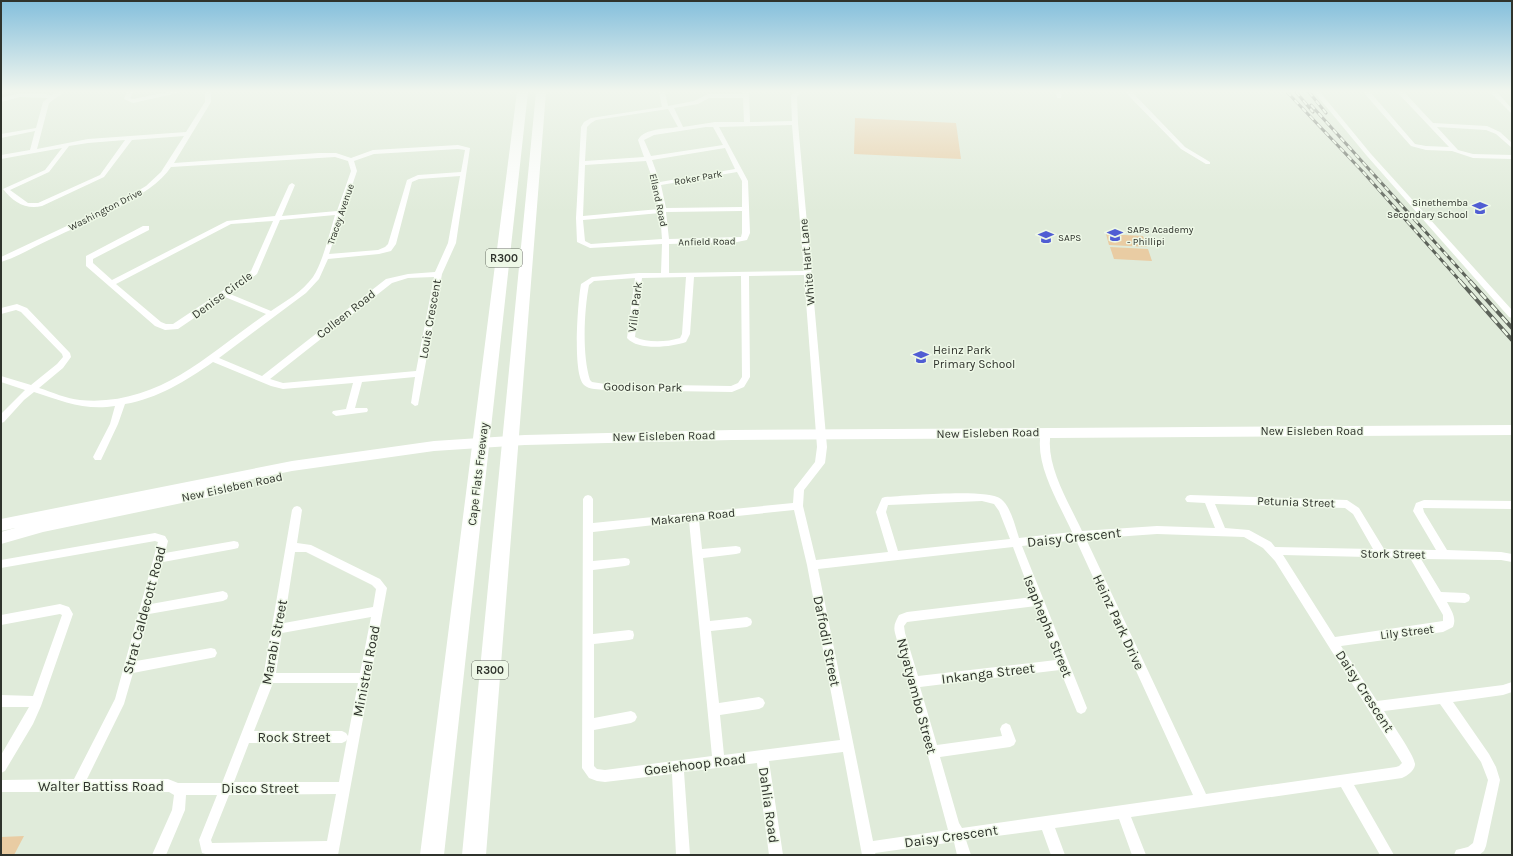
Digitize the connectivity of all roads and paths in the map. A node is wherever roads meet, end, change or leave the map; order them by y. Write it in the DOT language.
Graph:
graph roads {
  1 [pos="26,132"];
  2 [pos="38,132"];
  3 [pos="518,132"];
  4 [pos="537,132"];
  5 [pos="583,132"];
  6 [pos="658,132"];
  7 [pos="719,132"];
  8 [pos="796,132"];
  9 [pos="1167,132"];
  10 [pos="1350,132"];
  11 [pos="1401,132"];
  12 [pos="1437,132"];
  13 [pos="1496,132"];
  14 [pos="188,134"];
  15 [pos="1,136"];
  16 [pos="130,138"];
  17 [pos="68,144"];
  18 [pos="726,146"];
  19 [pos="1512,146"];
  20 [pos="1453,149"];
  21 [pos="33,151"];
  22 [pos="1,157"];
  23 [pos="1512,157"];
  24 [pos="648,159"];
  25 [pos="351,160"];
  26 [pos="582,163"];
  27 [pos="1208,163"];
  28 [pos="169,165"];
  29 [pos="739,170"];
  30 [pos="464,174"];
  31 [pos="657,184"];
  32 [pos="292,185"];
  33 [pos="3,186"];
  34 [pos="746,209"];
  35 [pos="662,210"];
  36 [pos="340,213"];
  37 [pos="278,217"];
  38 [pos="579,218"];
  39 [pos="146,228"];
  40 [pos="666,242"];
  41 [pos="325,257"];
  42 [pos="1,260"];
  43 [pos="808,273"];
  44 [pos="438,274"];
  45 [pos="665,274"];
  46 [pos="690,274"];
  47 [pos="745,274"];
  48 [pos="639,275"];
  49 [pos="112,283"];
  50 [pos="224,294"];
  51 [pos="1,311"];
  52 [pos="272,314"];
  53 [pos="1512,315"];
  54 [pos="212,358"];
  55 [pos="420,374"];
  56 [pos="1,379"];
  57 [pos="264,379"];
  58 [pos="358,380"];
  59 [pos="32,388"];
  60 [pos="121,402"];
  61 [pos="415,403"];
  62 [pos="364,410"];
  63 [pos="350,412"];
  64 [pos="336,413"];
  65 [pos="1,420"];
  66 [pos="1512,430"];
  67 [pos="821,434"];
  68 [pos="1042,435"];
  69 [pos="465,445"];
  70 [pos="98,457"];
  71 [pos="588,499"];
  72 [pos="1190,499"];
  73 [pos="1208,499"];
  74 [pos="798,506"];
  75 [pos="1512,506"];
  76 [pos="297,510"];
  77 [pos="694,517"];
  78 [pos="1,526"];
  79 [pos="588,528"];
  80 [pos="1221,531"];
  81 [pos="1079,536"];
  82 [pos="1,538"];
  83 [pos="1015,543"];
  84 [pos="234,544"];
  85 [pos="290,547"];
  86 [pos="736,550"];
  87 [pos="1274,551"];
  88 [pos="698,554"];
  89 [pos="1381,554"];
  90 [pos="1412,555"];
  91 [pos="1444,555"];
  92 [pos="894,556"];
  93 [pos="159,558"];
  94 [pos="1512,558"];
  95 [pos="625,562"];
  96 [pos="1,564"];
  97 [pos="588,566"];
  98 [pos="812,566"];
  99 [pos="223,596"];
  100 [pos="1438,597"];
  101 [pos="1465,598"];
  102 [pos="1038,601"];
  103 [pos="145,610"];
  104 [pos="378,611"];
  105 [pos="1,620"];
  106 [pos="747,622"];
  107 [pos="705,627"];
  108 [pos="278,629"];
  109 [pos="628,635"];
  110 [pos="587,640"];
  111 [pos="1334,642"];
  112 [pos="211,653"];
  113 [pos="1063,664"];
  114 [pos="129,668"];
  115 [pos="269,678"];
  116 [pos="365,678"];
  117 [pos="913,682"];
  118 [pos="1512,687"];
  119 [pos="1443,698"];
  120 [pos="1,702"];
  121 [pos="37,702"];
  122 [pos="759,703"];
  123 [pos="1375,706"];
  124 [pos="1081,708"];
  125 [pos="713,710"];
  126 [pos="631,717"];
  127 [pos="587,725"];
  128 [pos="1006,729"];
  129 [pos="246,737"];
  130 [pos="342,737"];
  131 [pos="847,745"];
  132 [pos="932,752"];
  133 [pos="762,755"];
  134 [pos="719,762"];
  135 [pos="1,767"];
  136 [pos="678,767"];
  137 [pos="1344,780"];
  138 [pos="1,786"];
  139 [pos="77,786"];
  140 [pos="225,788"];
  141 [pos="344,788"];
  142 [pos="177,789"];
  143 [pos="1202,800"];
  144 [pos="1122,811"];
  145 [pos="1046,822"];
  146 [pos="958,834"];
  147 [pos="332,851"];
  148 [pos="868,851"];
  149 [pos="220,853"];
  150 [pos="159,855"];
  151 [pos="432,855"];
  152 [pos="474,855"];
  153 [pos="683,855"];
  154 [pos="776,855"];
  155 [pos="964,855"];
  156 [pos="1058,855"];
  157 [pos="1140,855"];
  158 [pos="1387,855"];
  159 [pos="1461,855"];
  1 -- 15 [label="street"];
  2 -- 21 [label="street"];
  3 -- 151 [label="highway, Cape Flats Freeway / R300"];
  4 -- 152 [label="highway, R300"];
  5 -- 26 [label="street"];
  6 -- 24 [label="street, Elland Road"];
  7 -- 18 [label="street, Anfield Road"];
  8 -- 43 [label="street, White Hart Lane"];
  9 -- 27 [label="street"];
  10 -- 53 [label="street"];
  11 -- 20 [label="street"];
  12 -- 20 [label="street"];
  13 -- 19 [label="street"];
  14 -- 16 [label="street"];
  14 -- 28 [label="street, Washington Drive"];
  16 -- 17 [label="street"];
  16 -- 33 [label="street"];
  17 -- 21 [label="street"];
  17 -- 33 [label="street"];
  18 -- 24 [label="street"];
  18 -- 29 [label="street, Anfield Road"];
  20 -- 23 [label="street"];
  21 -- 22 [label="street"];
  24 -- 26 [label="street"];
  24 -- 31 [label="street, Elland Road"];
  25 -- 28 [label="street"];
  25 -- 30 [label="street, Louis Crescent"];
  25 -- 36 [label="street, Tracey Avenue"];
  26 -- 38 [label="street"];
  28 -- 42 [label="street, Washington Drive"];
  29 -- 31 [label="street, Roker Park"];
  29 -- 34 [label="street, Anfield Road"];
  30 -- 41 [label="street"];
  30 -- 44 [label="street, Louis Crescent"];
  31 -- 35 [label="street, Elland Road"];
  32 -- 37 [label="street, Denise Circle"];
  34 -- 35 [label="street"];
  34 -- 40 [label="street, Anfield Road"];
  35 -- 38 [label="street"];
  35 -- 40 [label="street, Elland Road"];
  36 -- 37 [label="street"];
  36 -- 41 [label="street, Tracey Avenue"];
  37 -- 49 [label="street"];
  37 -- 50 [label="street, Denise Circle"];
  38 -- 40 [label="street"];
  39 -- 49 [label="street"];
  40 -- 45 [label="street, Elland Road"];
  41 -- 52 [label="street, Tracey Avenue"];
  43 -- 47 [label="street"];
  43 -- 67 [label="street, White Hart Lane"];
  44 -- 55 [label="street, Louis Crescent"];
  44 -- 57 [label="street, Colleen Road"];
  45 -- 46 [label="street"];
  45 -- 48 [label="street"];
  46 -- 47 [label="street"];
  46 -- 48 [label="street, Villa Park"];
  47 -- 48 [label="street, Goodison Park"];
  49 -- 50 [label="street, Denise Circle"];
  50 -- 52 [label="street"];
  51 -- 59 [label="street"];
  52 -- 54 [label="street, Tracey Avenue"];
  54 -- 57 [label="street, Louis Crescent"];
  54 -- 60 [label="street, Tracey Avenue"];
  55 -- 58 [label="street, Louis Crescent"];
  55 -- 61 [label="street"];
  56 -- 59 [label="street, Tracey Avenue"];
  57 -- 58 [label="street, Louis Crescent"];
  58 -- 63 [label="street"];
  59 -- 60 [label="street, Tracey Avenue"];
  59 -- 65 [label="street"];
  60 -- 70 [label="street"];
  62 -- 63 [label="street"];
  63 -- 64 [label="street"];
  66 -- 68 [label="main road, New Eisleben Road"];
  67 -- 68 [label="main road, New Eisleben Road"];
  67 -- 69 [label="main road, New Eisleben Road"];
  67 -- 74 [label="street, Daffodil Street"];
  68 -- 81 [label="street, Heinz Park Drive"];
  69 -- 78 [label="main road, New Eisleben Road"];
  69 -- 82 [label="main road, New Eisleben Road"];
  71 -- 79 [label="street, Goeiehoop Road"];
  72 -- 73 [label="street, Petunia Street"];
  73 -- 80 [label="street"];
  73 -- 89 [label="street, Petunia Street"];
  74 -- 77 [label="street, Makarena Road"];
  74 -- 98 [label="street, Daffodil Street"];
  75 -- 91 [label="street"];
  76 -- 85 [label="street, Marabi Street"];
  77 -- 79 [label="street, Makarena Road"];
  77 -- 88 [label="street"];
  79 -- 97 [label="street, Goeiehoop Road"];
  80 -- 81 [label="street, Daisy Crescent"];
  80 -- 87 [label="street, Daisy Crescent"];
  81 -- 83 [label="street, Daisy Crescent"];
  81 -- 143 [label="street, Heinz Park Drive"];
  83 -- 92 [label="street, Daisy Crescent"];
  83 -- 92 [label="street, Isaphepha Street"];
  83 -- 102 [label="street, Isaphepha Street"];
  84 -- 93 [label="street"];
  85 -- 104 [label="street, Ministrel Road"];
  85 -- 108 [label="street, Marabi Street"];
  86 -- 88 [label="street"];
  87 -- 89 [label="street, Stork Street"];
  87 -- 111 [label="street, Daisy Crescent"];
  88 -- 107 [label="street"];
  89 -- 90 [label="street, Stork Street"];
  90 -- 91 [label="street, Stork Street"];
  90 -- 100 [label="street, Lily Street"];
  91 -- 94 [label="street, Stork Street"];
  92 -- 98 [label="street, Daisy Crescent"];
  93 -- 96 [label="street, Strat Caldecott Road"];
  93 -- 103 [label="street, Strat Caldecott Road"];
  95 -- 97 [label="street"];
  97 -- 110 [label="street, Goeiehoop Road"];
  98 -- 131 [label="street, Daffodil Street"];
  99 -- 103 [label="street"];
  100 -- 101 [label="street"];
  100 -- 111 [label="street, Lily Street"];
  102 -- 113 [label="street, Isaphepha Street"];
  102 -- 117 [label="street, Ntyatyambo Street"];
  103 -- 114 [label="street, Strat Caldecott Road"];
  104 -- 108 [label="street"];
  104 -- 116 [label="street, Ministrel Road"];
  105 -- 121 [label="street"];
  106 -- 107 [label="street"];
  107 -- 125 [label="street"];
  108 -- 115 [label="street, Marabi Street"];
  109 -- 110 [label="street"];
  110 -- 127 [label="street, Goeiehoop Road"];
  111 -- 123 [label="street, Daisy Crescent"];
  112 -- 114 [label="street"];
  113 -- 117 [label="street, Inkanga Street"];
  113 -- 124 [label="street, Isaphepha Street"];
  114 -- 139 [label="street, Strat Caldecott Road"];
  115 -- 116 [label="street"];
  115 -- 129 [label="street, Marabi Street"];
  116 -- 141 [label="street, Ministrel Road"];
  117 -- 132 [label="street, Ntyatyambo Street"];
  118 -- 119 [label="street"];
  119 -- 123 [label="street"];
  119 -- 159 [label="street"];
  120 -- 121 [label="street"];
  121 -- 135 [label="street"];
  122 -- 125 [label="street"];
  123 -- 137 [label="street, Daisy Crescent"];
  125 -- 134 [label="street"];
  126 -- 127 [label="street"];
  127 -- 136 [label="street, Goeiehoop Road"];
  128 -- 132 [label="street"];
  129 -- 130 [label="street, Rock Street"];
  129 -- 140 [label="street, Marabi Street"];
  131 -- 133 [label="street, Goeiehoop Road"];
  131 -- 148 [label="street, Daffodil Street"];
  132 -- 146 [label="street, Ntyatyambo Street"];
  133 -- 134 [label="street, Goeiehoop Road"];
  133 -- 154 [label="street, Dahlia Road"];
  134 -- 136 [label="street, Goeiehoop Road"];
  136 -- 153 [label="street"];
  137 -- 143 [label="street, Daisy Crescent"];
  137 -- 158 [label="street"];
  138 -- 139 [label="street, Walter Battiss Road"];
  139 -- 142 [label="street, Walter Battiss Road"];
  140 -- 141 [label="street, Disco Street"];
  140 -- 142 [label="street, Disco Street"];
  140 -- 149 [label="street, Marabi Street"];
  141 -- 147 [label="street, Ministrel Road"];
  142 -- 150 [label="street, Walter Battiss Road"];
  143 -- 144 [label="street, Daisy Crescent"];
  144 -- 145 [label="street, Daisy Crescent"];
  144 -- 157 [label="street"];
  145 -- 146 [label="street, Daisy Crescent"];
  145 -- 156 [label="street"];
  146 -- 148 [label="street, Daisy Crescent"];
  146 -- 155 [label="street, Ntyatyambo Street"];
  147 -- 149 [label="street"];
}
